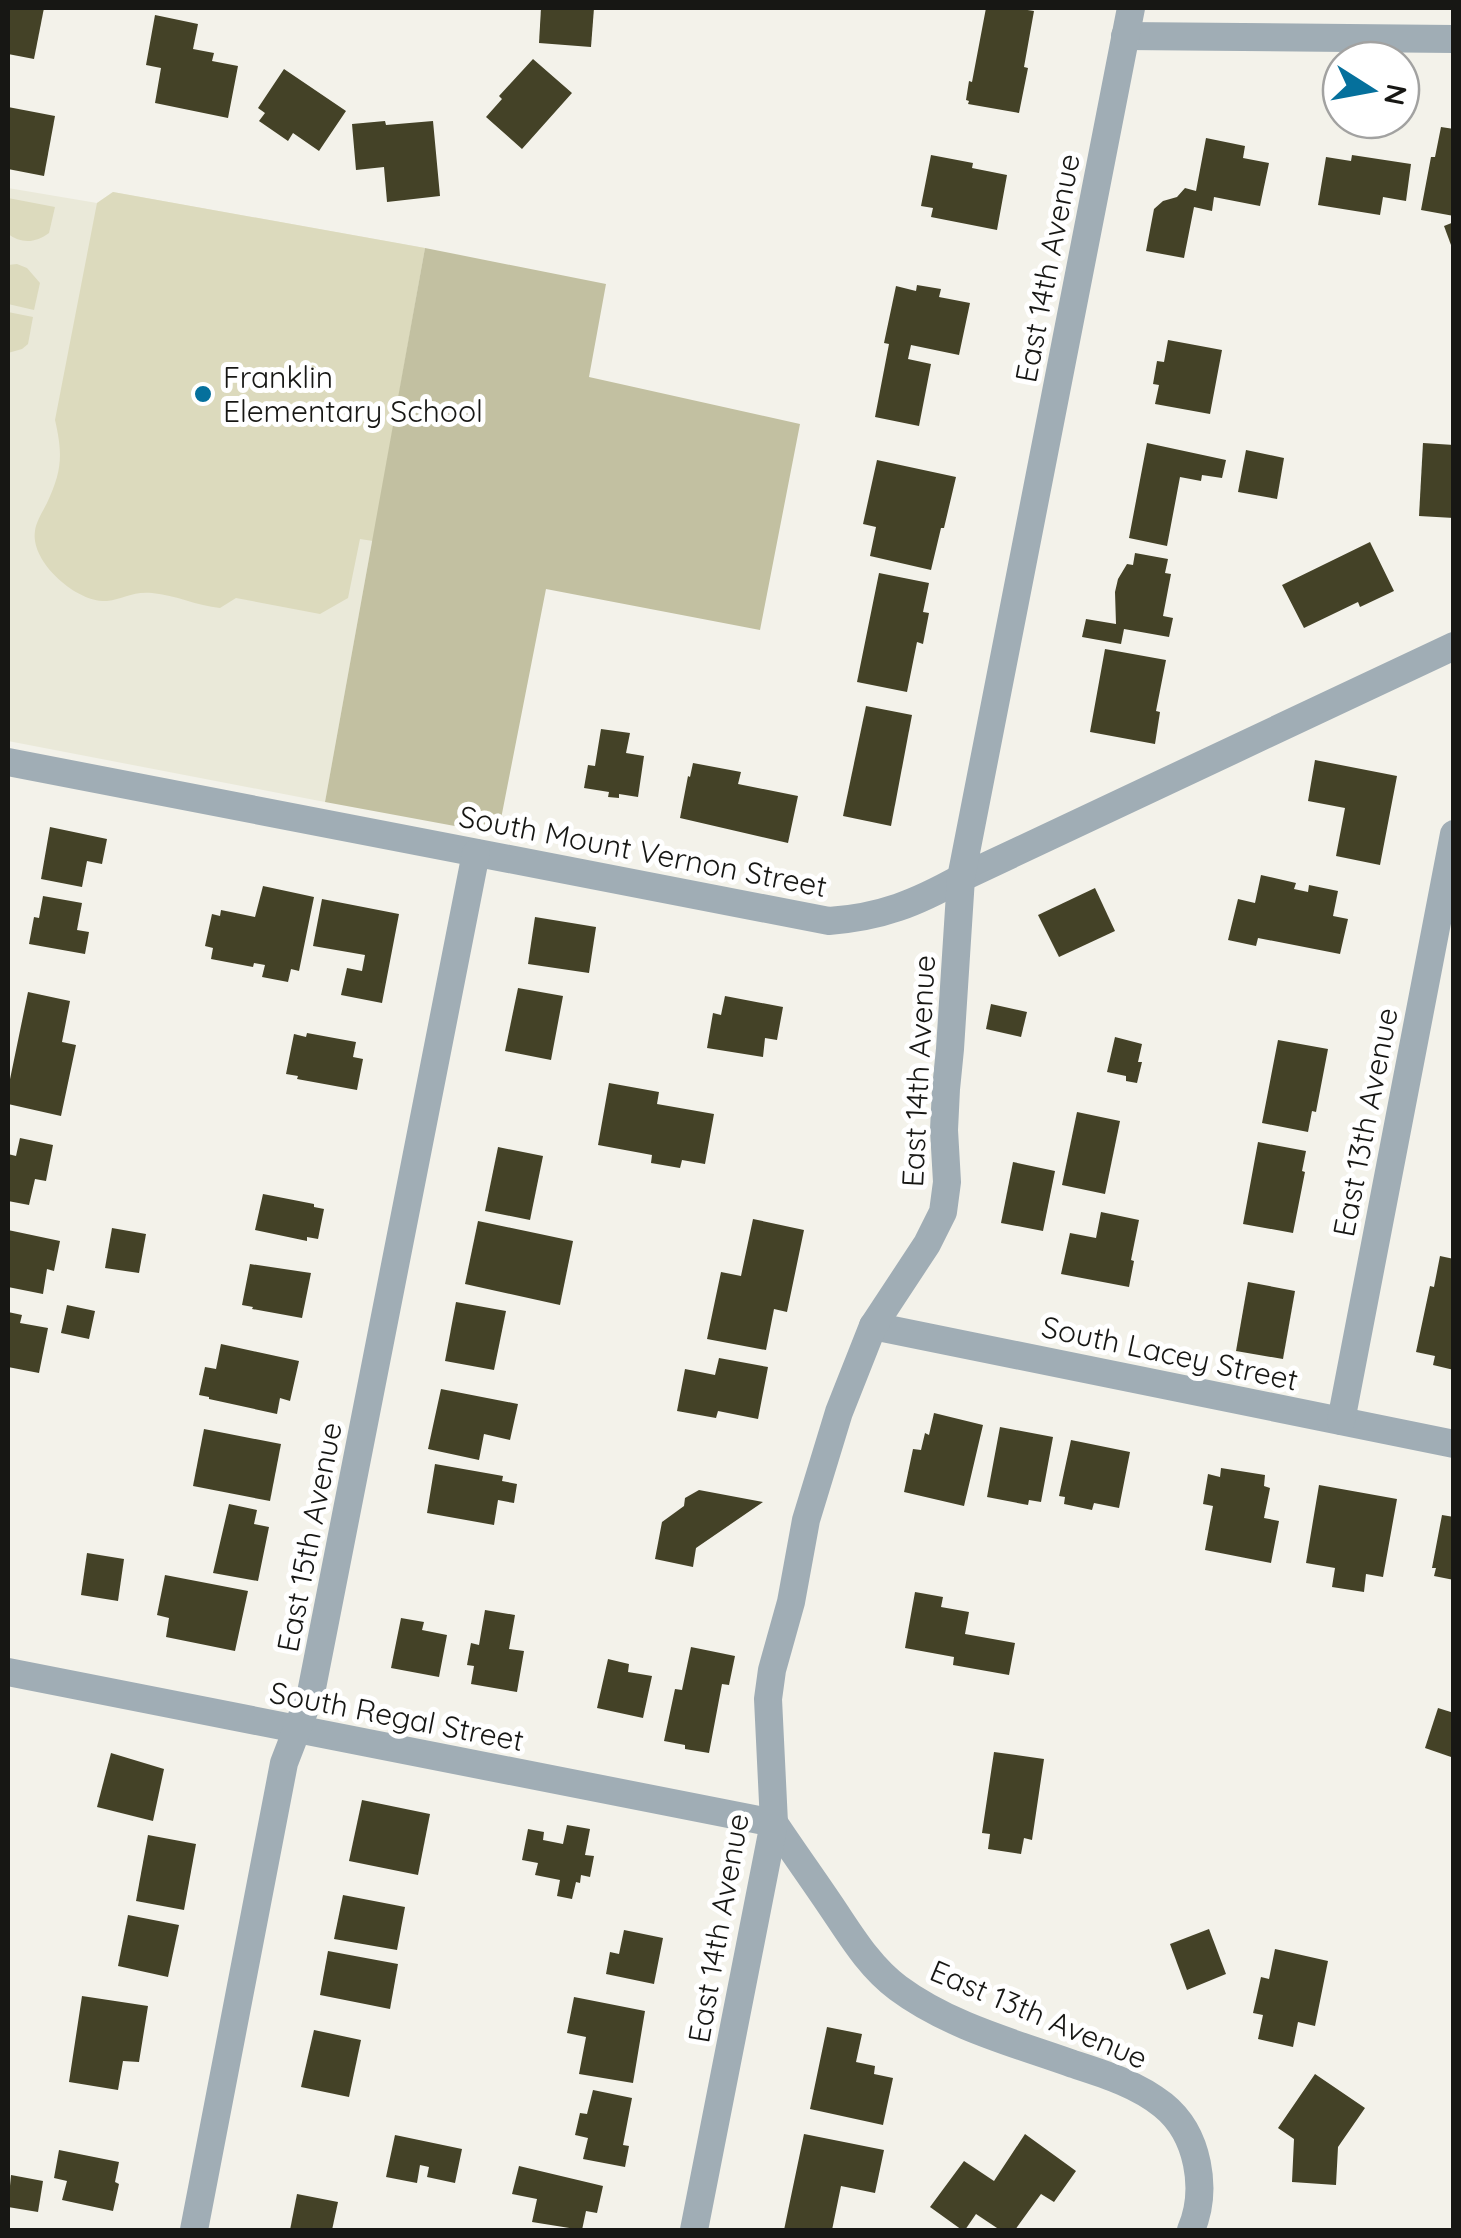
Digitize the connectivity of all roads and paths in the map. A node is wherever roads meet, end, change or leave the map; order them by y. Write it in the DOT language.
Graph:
graph roads {
  1 [pos="1131,8"];
  2 [pos="1125,36"];
  3 [pos="1454,39"];
  4 [pos="1454,646"];
  5 [pos="8,762"];
  6 [pos="1454,834"];
  7 [pos="476,853"];
  8 [pos="961,878"];
  9 [pos="873,1326"];
  10 [pos="1341,1422"];
  11 [pos="1454,1444"];
  12 [pos="8,1672"];
  13 [pos="297,1729"];
  14 [pos="774,1823"];
  15 [pos="194,2230"];
  16 [pos="694,2230"];
  17 [pos="1190,2230"];
  1 -- 2 [label="street, East 14th Avenue"];
  2 -- 3 [label="street"];
  2 -- 8 [label="street, East 14th Avenue"];
  4 -- 8 [label="street, South Mount Vernon Street"];
  5 -- 7 [label="street, South Mount Vernon Street"];
  6 -- 10 [label="street, East 13th Avenue"];
  7 -- 8 [label="street, South Mount Vernon Street"];
  7 -- 13 [label="street, East 15th Avenue"];
  8 -- 9 [label="street, East 14th Avenue"];
  9 -- 10 [label="street, South Lacey Street"];
  9 -- 14 [label="street, East 14th Avenue"];
  10 -- 11 [label="street, South Lacey Street"];
  12 -- 13 [label="street, South Regal Street"];
  13 -- 14 [label="street, South Regal Street"];
  13 -- 15 [label="street, East 15th Avenue"];
  14 -- 16 [label="street, East 14th Avenue"];
  14 -- 17 [label="street, East 13th Avenue"];
}
